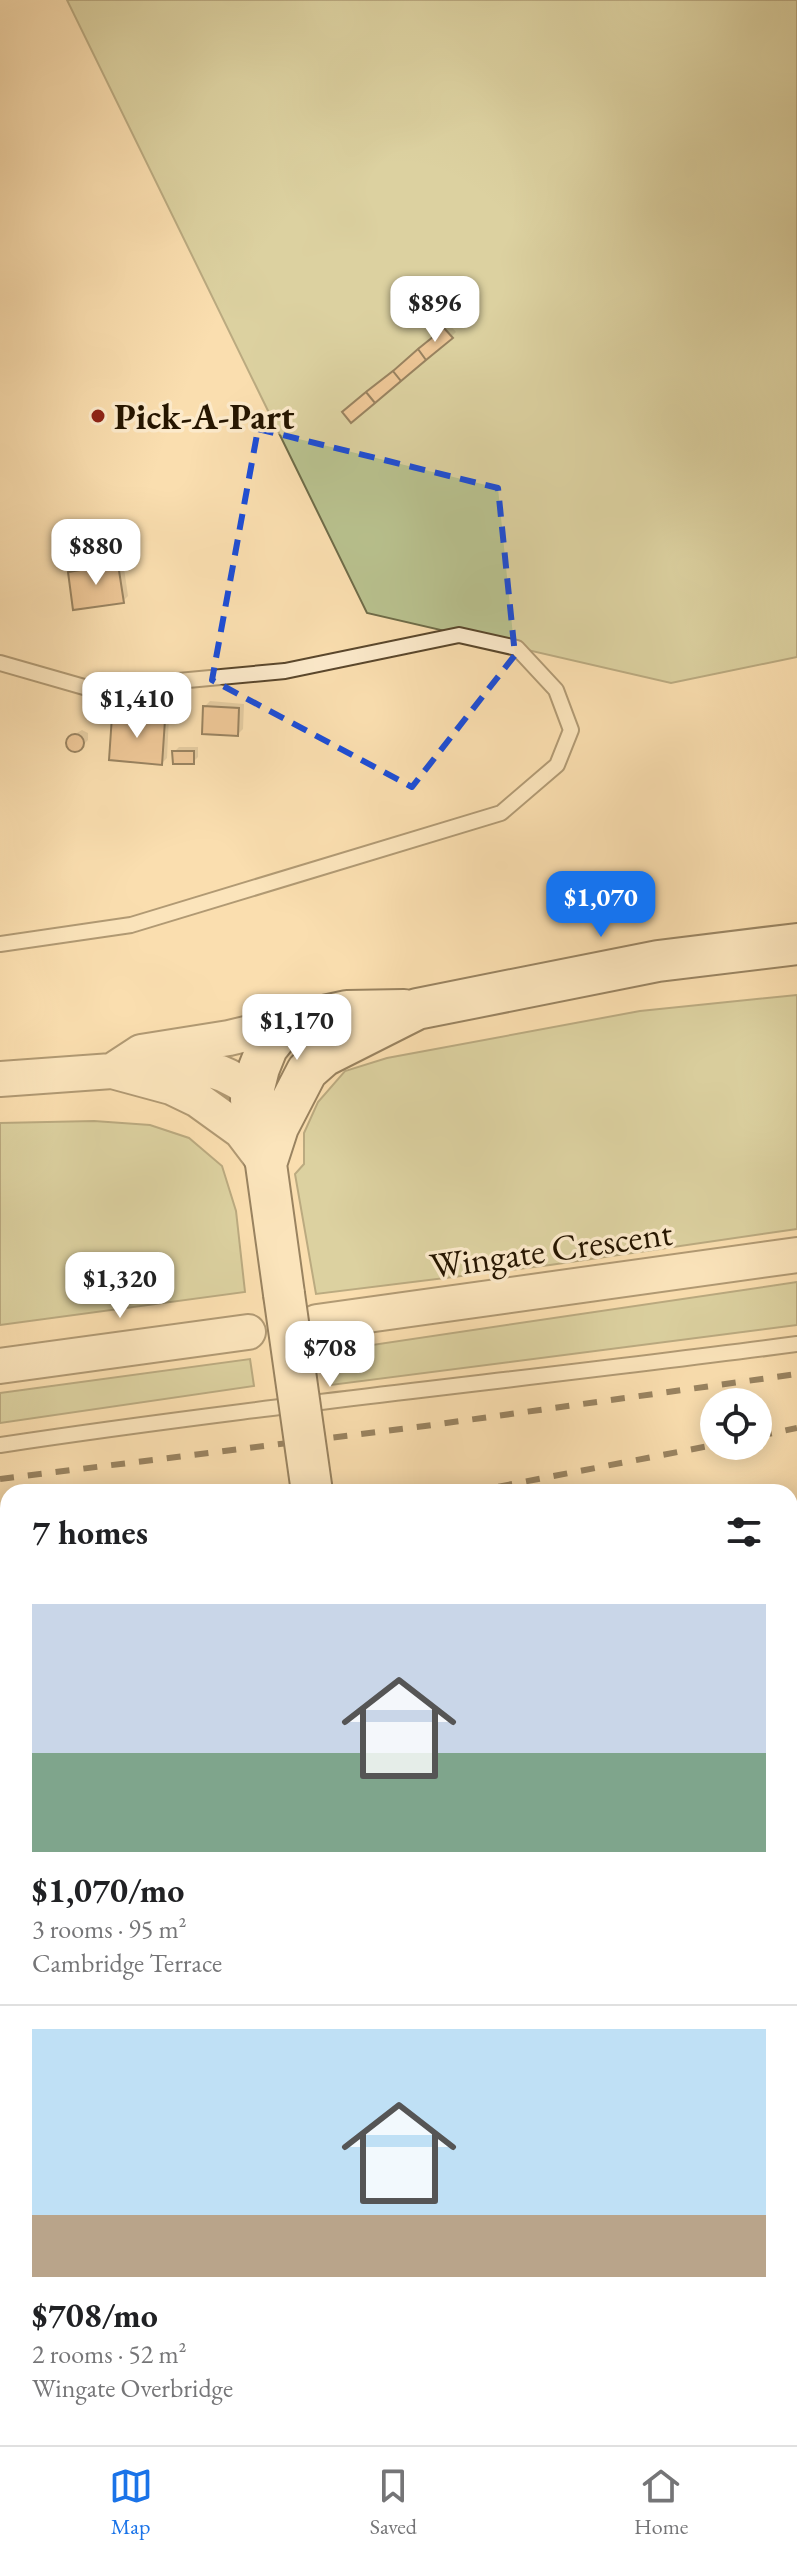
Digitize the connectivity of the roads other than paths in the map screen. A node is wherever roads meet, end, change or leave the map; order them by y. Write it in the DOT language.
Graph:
graph roads {
  1 [pos="0,663"];
  2 [pos="0,944"];
  3 [pos="797,944"];
  4 [pos="417,1009"];
  5 [pos="291,1023"];
  6 [pos="120,1066"];
  7 [pos="0,1079"];
  8 [pos="253,1092"];
  9 [pos="278,1127"];
  10 [pos="266,1164"];
  11 [pos="797,1255"];
  12 [pos="317,1322"];
  13 [pos="248,1332"];
  14 [pos="797,1344"];
  15 [pos="0,1366"];
  16 [pos="0,1445"];
  17 [pos="311,1484"];
  1 -- 2 [label="lane"];
  3 -- 4 [label="main road"];
  4 -- 5 [label="main road"];
  4 -- 9 [label="main road"];
  5 -- 6 [label="street"];
  5 -- 8 [label="main road"];
  6 -- 7 [label="street"];
  6 -- 8 [label="street"];
  6 -- 10 [label="street"];
  8 -- 9 [label="street"];
  8 -- 10 [label="main road"];
  9 -- 10 [label="main road"];
  10 -- 17 [label="main road, bridge"];
  11 -- 12 [label="street, Wingate Crescent"];
  13 -- 15 [label="street"];
  14 -- 16 [label="lane"];
}
